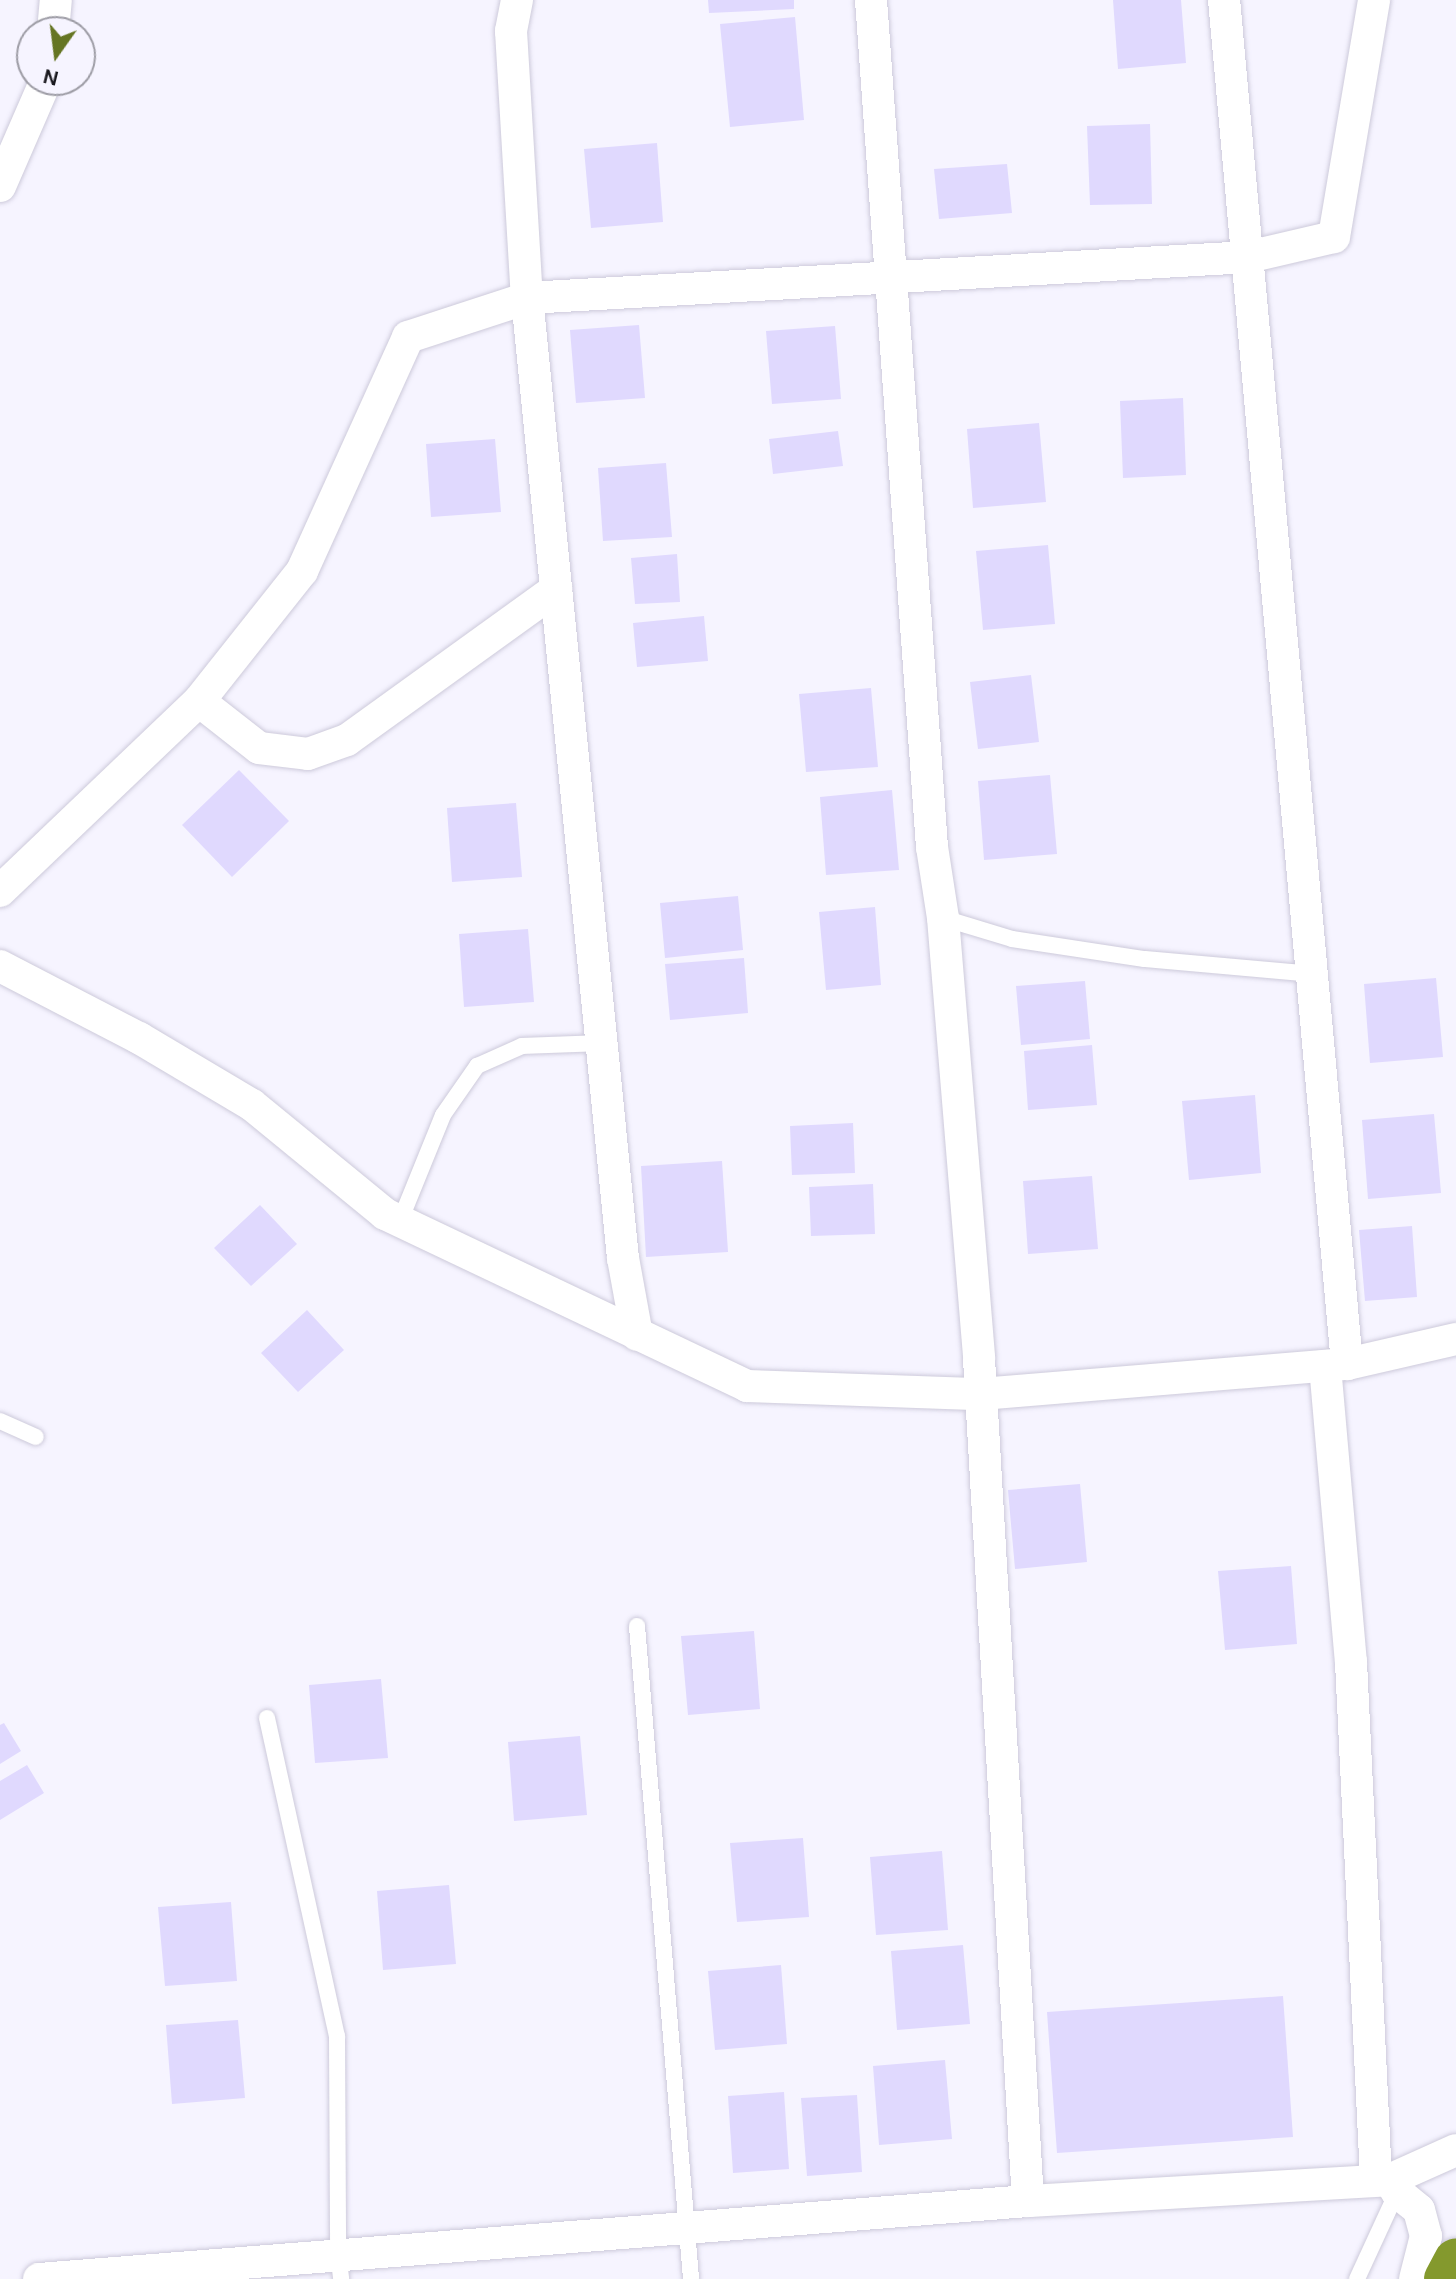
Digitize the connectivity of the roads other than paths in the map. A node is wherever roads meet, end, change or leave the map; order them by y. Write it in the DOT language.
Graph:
graph roads {
  1 [pos="517,0"];
  2 [pos="871,0"];
  3 [pos="1224,0"];
  4 [pos="1374,0"];
  5 [pos="39,96"];
  6 [pos="0,186"];
  7 [pos="1248,257"];
  8 [pos="892,276"];
  9 [pos="527,298"];
  10 [pos="556,589"];
  11 [pos="199,701"];
  12 [pos="0,891"];
  13 [pos="943,918"];
  14 [pos="0,966"];
  15 [pos="1313,974"];
  16 [pos="602,1043"];
  17 [pos="400,1221"];
  18 [pos="637,1335"];
  19 [pos="1456,1339"];
  20 [pos="1336,1365"];
  21 [pos="981,1394"];
  22 [pos="0,1421"];
  23 [pos="36,1437"];
  24 [pos="637,1626"];
  25 [pos="267,1718"];
  26 [pos="1456,2150"];
  27 [pos="1387,2183"];
  28 [pos="1028,2201"];
  29 [pos="686,2227"];
  30 [pos="1456,2260"];
  31 [pos="340,2266"];
  32 [pos="39,2279"];
  33 [pos="691,2279"];
  34 [pos="1357,2279"];
  35 [pos="1415,2279"];
  36 [pos="1446,2279"];
  1 -- 9 [label="street"];
  2 -- 8 [label="street"];
  3 -- 7 [label="street"];
  4 -- 7 [label="street"];
  5 -- 6 [label="street"];
  7 -- 8 [label="street"];
  7 -- 15 [label="street"];
  8 -- 9 [label="street"];
  8 -- 13 [label="street"];
  9 -- 10 [label="street"];
  9 -- 11 [label="street"];
  10 -- 11 [label="street"];
  10 -- 16 [label="street"];
  11 -- 12 [label="street"];
  13 -- 15 [label="lane"];
  13 -- 21 [label="street"];
  14 -- 17 [label="street"];
  15 -- 20 [label="street"];
  16 -- 17 [label="lane"];
  16 -- 18 [label="street"];
  17 -- 18 [label="street"];
  18 -- 21 [label="street"];
  19 -- 20 [label="street"];
  20 -- 21 [label="street"];
  20 -- 27 [label="street"];
  21 -- 28 [label="street"];
  22 -- 23 [label="lane"];
  24 -- 29 [label="lane"];
  25 -- 31 [label="lane"];
  26 -- 27 [label="street"];
  27 -- 28 [label="street"];
  27 -- 34 [label="lane"];
  27 -- 35 [label="street"];
  28 -- 29 [label="street"];
  29 -- 31 [label="street"];
  29 -- 33 [label="lane"];
  30 -- 36 [label="highway"];
  31 -- 32 [label="street"];
}
